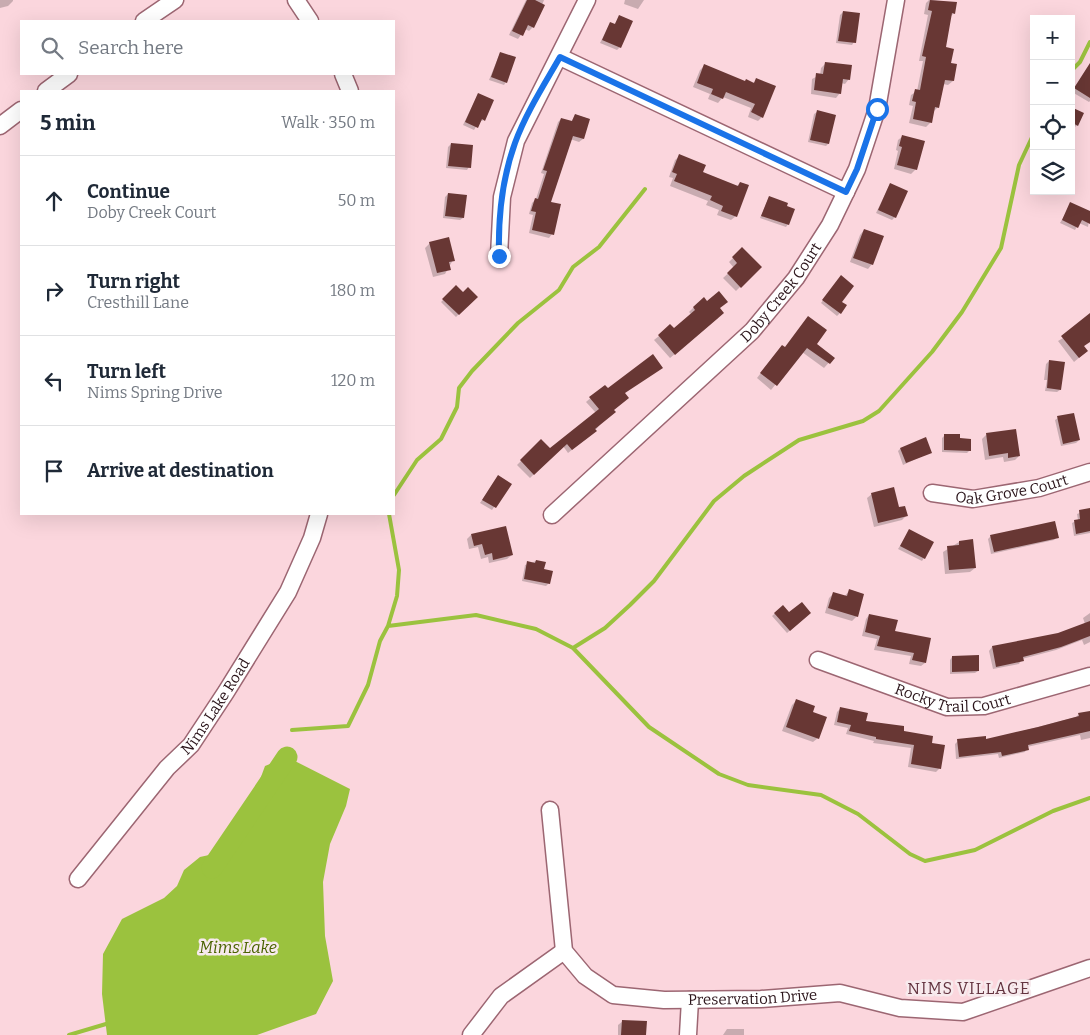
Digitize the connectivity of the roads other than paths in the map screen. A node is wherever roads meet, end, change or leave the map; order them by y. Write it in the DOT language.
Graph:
graph roads {
  1 [pos="175,0"];
  2 [pos="296,0"];
  3 [pos="587,0"];
  4 [pos="896,0"];
  5 [pos="145,20"];
  6 [pos="309,20"];
  7 [pos="560,57"];
  8 [pos="68,75"];
  9 [pos="343,75"];
  10 [pos="47,90"];
  11 [pos="350,90"];
  12 [pos="20,111"];
  13 [pos="0,126"];
  14 [pos="846,192"];
  15 [pos="499,256"];
  16 [pos="1090,472"];
  17 [pos="932,493"];
  18 [pos="319,515"];
  19 [pos="552,515"];
  20 [pos="818,660"];
  21 [pos="1090,676"];
  22 [pos="550,810"];
  23 [pos="78,879"];
  24 [pos="564,951"];
  25 [pos="1090,968"];
  26 [pos="690,1000"];
  27 [pos="471,1035"];
  28 [pos="688,1035"];
  1 -- 5 [label="street"];
  2 -- 6 [label="street"];
  3 -- 7 [label="street"];
  4 -- 14 [label="street, Doby Creek Court"];
  7 -- 14 [label="street"];
  7 -- 15 [label="street"];
  8 -- 10 [label="street"];
  9 -- 11 [label="street"];
  12 -- 13 [label="street"];
  14 -- 19 [label="street, Doby Creek Court"];
  16 -- 17 [label="street, Oak Grove Court"];
  18 -- 23 [label="street, Nims Lake Road"];
  20 -- 21 [label="street, Rocky Trail Court"];
  22 -- 24 [label="street"];
  24 -- 26 [label="street, Preservation Drive"];
  24 -- 27 [label="street"];
  25 -- 26 [label="street, Preservation Drive"];
  26 -- 28 [label="street"];
}
